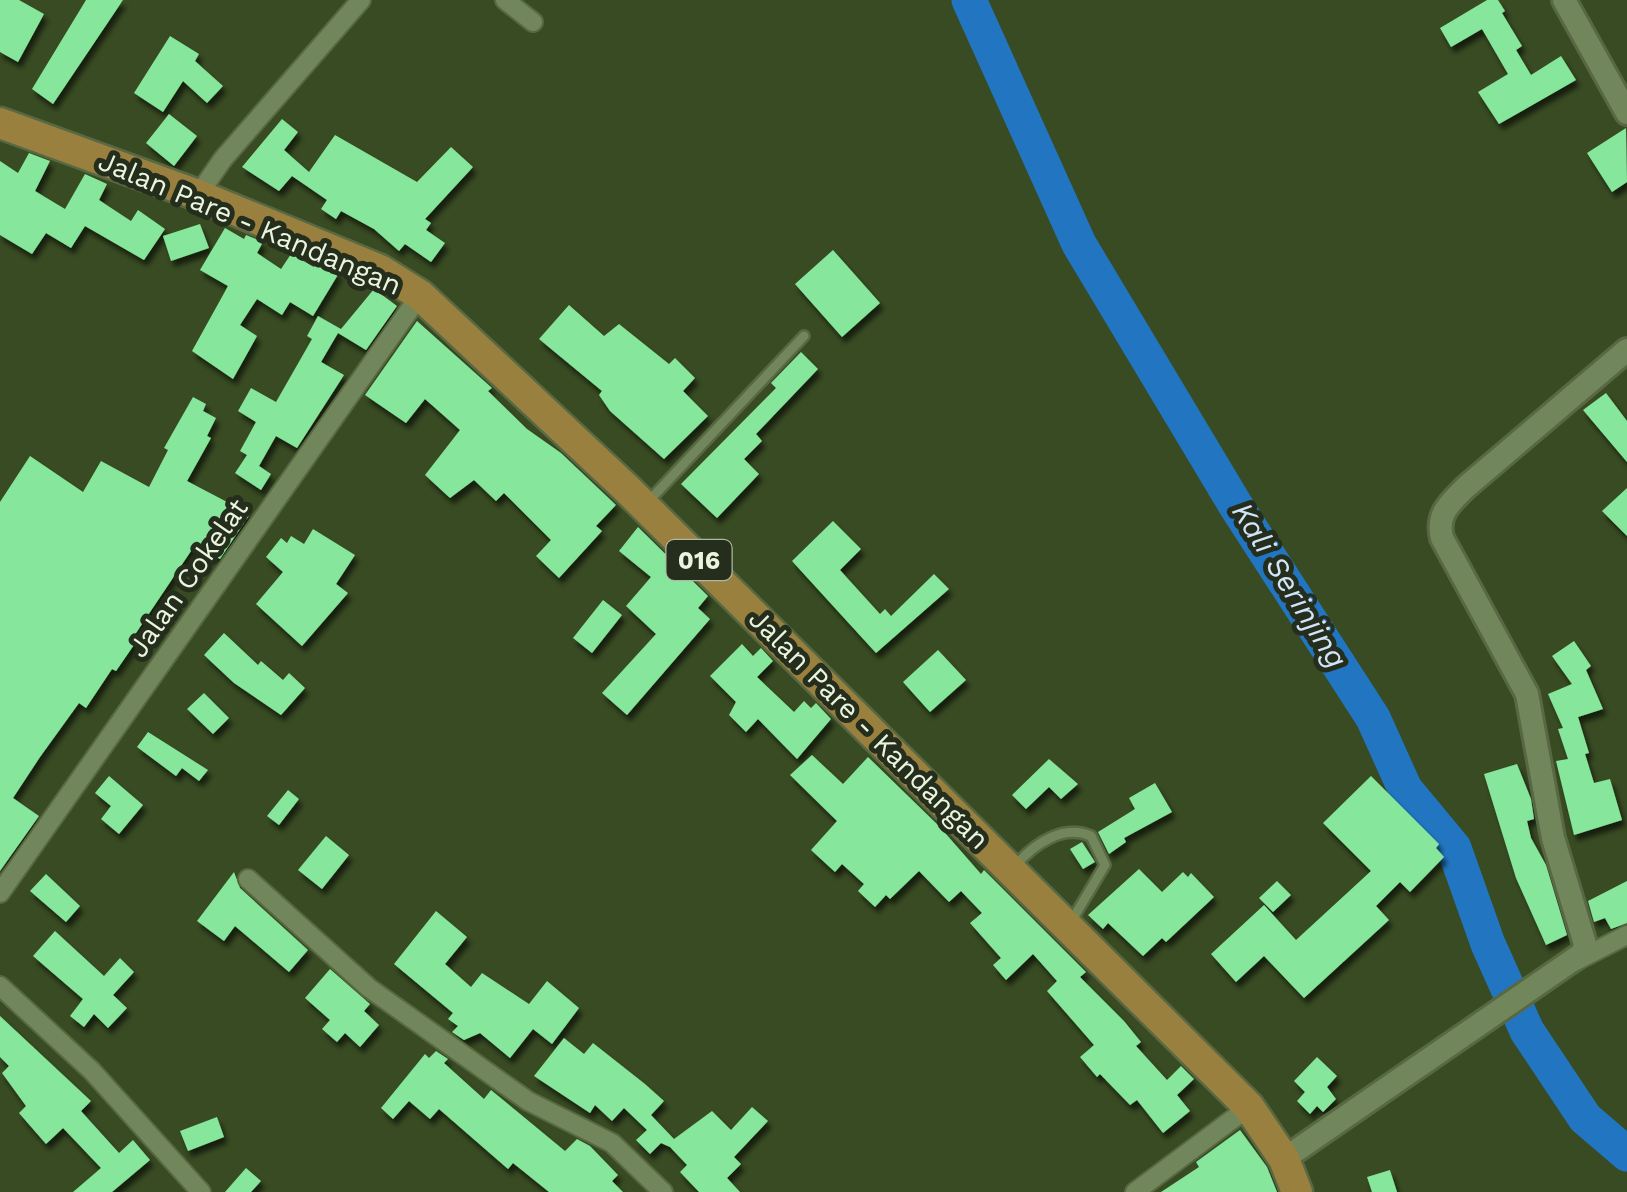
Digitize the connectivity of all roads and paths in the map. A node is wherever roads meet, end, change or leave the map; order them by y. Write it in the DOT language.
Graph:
graph roads {
  1 [pos="361,0"];
  2 [pos="506,0"];
  3 [pos="1564,0"];
  4 [pos="533,22"];
  5 [pos="1627,113"];
  6 [pos="0,123"];
  7 [pos="198,195"];
  8 [pos="420,294"];
  9 [pos="804,336"];
  10 [pos="1627,350"];
  11 [pos="644,506"];
  12 [pos="1011,870"];
  13 [pos="248,879"];
  14 [pos="0,893"];
  15 [pos="1067,926"];
  16 [pos="1627,935"];
  17 [pos="1576,962"];
  18 [pos="0,986"];
  19 [pos="1250,1107"];
  20 [pos="1284,1159"];
  21 [pos="201,1192"];
  22 [pos="663,1192"];
  23 [pos="1135,1192"];
  24 [pos="1297,1192"];
  1 -- 7 [label="street"];
  2 -- 4 [label="street"];
  3 -- 5 [label="street"];
  6 -- 7 [label="main road, Jalan Pare - Kandangan / 016"];
  7 -- 8 [label="main road, Jalan Pare - Kandangan / 016"];
  8 -- 11 [label="main road, Jalan Pare - Kandangan / 016"];
  8 -- 14 [label="street, Jalan Cokelat"];
  9 -- 11 [label="lane"];
  10 -- 17 [label="street"];
  11 -- 12 [label="main road, Jalan Pare - Kandangan / 016"];
  12 -- 15 [label="main road, Jalan Pare - Kandangan / 016"];
  12 -- 15 [label="lane"];
  13 -- 22 [label="street"];
  15 -- 19 [label="main road, Jalan Pare - Kandangan / 016"];
  16 -- 17 [label="street"];
  17 -- 20 [label="street"];
  18 -- 21 [label="street"];
  19 -- 20 [label="main road, Jalan Pare - Kandangan / 016"];
  19 -- 23 [label="street"];
  20 -- 24 [label="main road, 016"];
}
